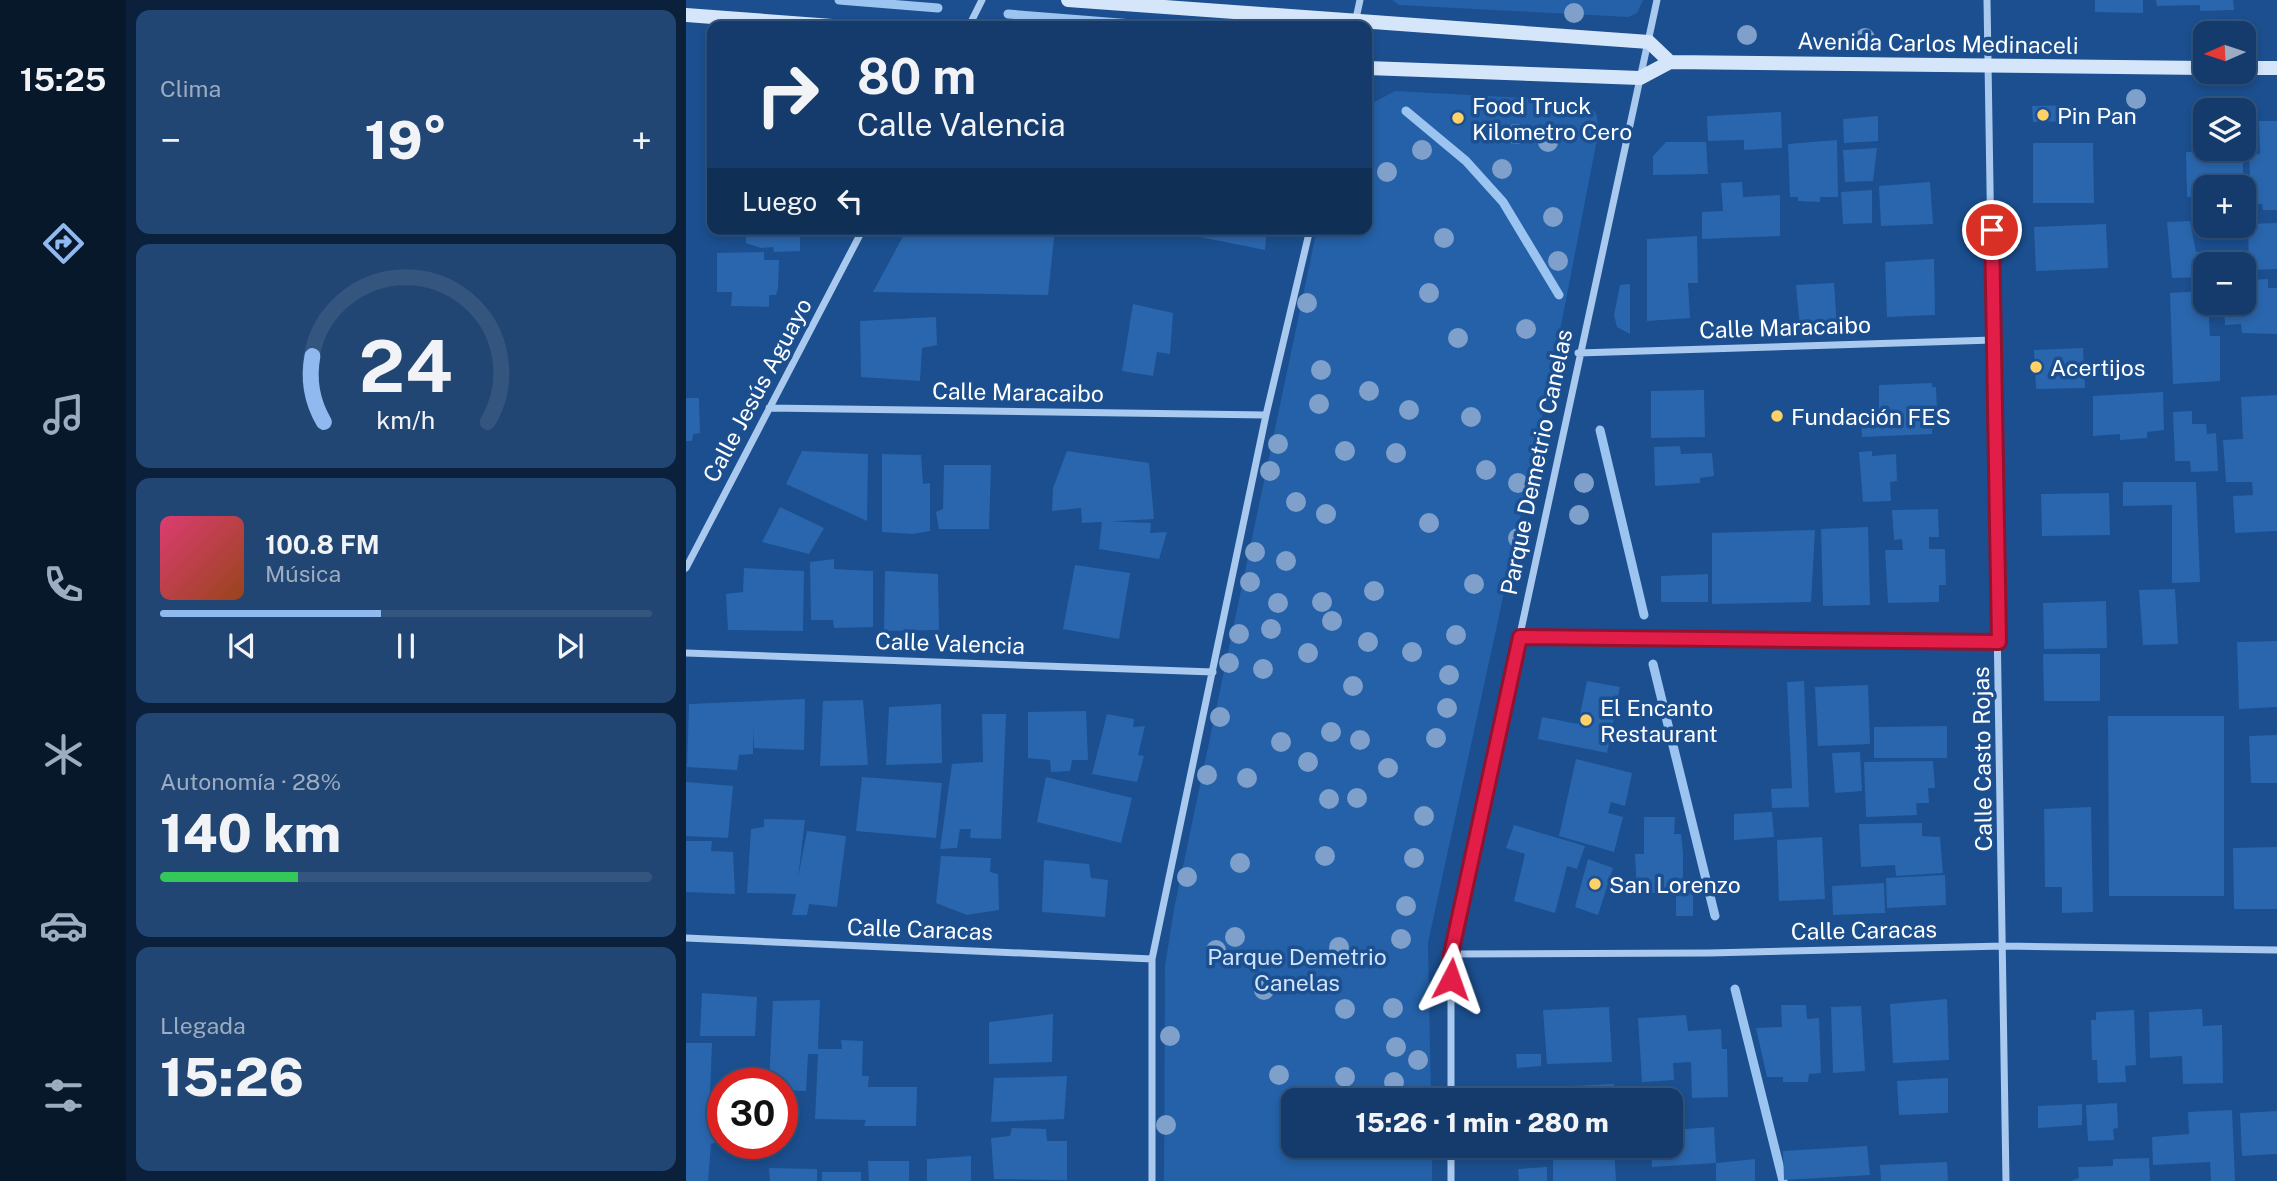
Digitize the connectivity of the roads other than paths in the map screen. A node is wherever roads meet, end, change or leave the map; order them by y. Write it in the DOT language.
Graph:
graph roads {
  1 [pos="982,0"];
  2 [pos="1068,0"];
  3 [pos="1360,0"];
  4 [pos="1657,0"];
  5 [pos="1987,0"];
  6 [pos="686,15"];
  7 [pos="766,21"];
  8 [pos="972,21"];
  9 [pos="1319,21"];
  10 [pos="1356,21"];
  11 [pos="1372,25"];
  12 [pos="1649,42"];
  13 [pos="1671,62"];
  14 [pos="1989,66"];
  15 [pos="1372,68"];
  16 [pos="2193,68"];
  17 [pos="2256,68"];
  18 [pos="2277,68"];
  19 [pos="1640,78"];
  20 [pos="860,235"];
  21 [pos="1309,235"];
  22 [pos="1993,340"];
  23 [pos="1578,353"];
  24 [pos="769,408"];
  25 [pos="1266,415"];
  26 [pos="686,568"];
  27 [pos="1520,637"];
  28 [pos="1999,642"];
  29 [pos="686,653"];
  30 [pos="1213,672"];
  31 [pos="686,939"];
  32 [pos="2004,946"];
  33 [pos="2277,950"];
  34 [pos="1451,954"];
  35 [pos="1152,959"];
  36 [pos="1451,1088"];
  37 [pos="1451,1158"];
  38 [pos="1152,1181"];
  39 [pos="1451,1181"];
  40 [pos="2006,1181"];
  1 -- 8 [label="street"];
  2 -- 9 [label="main road"];
  3 -- 10 [label="street"];
  4 -- 12 [label="street, Parque Demetrio Canelas"];
  5 -- 14 [label="street, Calle Casto Rojas"];
  6 -- 7 [label="main road"];
  11 -- 12 [label="main road"];
  12 -- 13 [label="main road"];
  12 -- 19 [label="street, Parque Demetrio Canelas"];
  13 -- 14 [label="main road, Avenida Carlos Medinaceli"];
  13 -- 19 [label="main road, Avenida Carlos Medinaceli"];
  14 -- 16 [label="main road, Avenida Carlos Medinaceli"];
  14 -- 22 [label="street, Calle Casto Rojas"];
  15 -- 19 [label="main road, Avenida Carlos Medinaceli"];
  17 -- 18 [label="main road"];
  19 -- 23 [label="street, Parque Demetrio Canelas"];
  20 -- 24 [label="street, Calle Jesús Aguayo"];
  21 -- 25 [label="street"];
  22 -- 23 [label="street, Calle Maracaibo"];
  22 -- 28 [label="street, Calle Casto Rojas"];
  23 -- 27 [label="street, Parque Demetrio Canelas"];
  24 -- 25 [label="street, Calle Maracaibo"];
  24 -- 26 [label="street, Calle Jesús Aguayo"];
  25 -- 30 [label="street"];
  27 -- 28 [label="street"];
  27 -- 34 [label="street, Parque Demetrio Canelas"];
  28 -- 32 [label="street, Calle Casto Rojas"];
  29 -- 30 [label="street, Calle Valencia"];
  30 -- 35 [label="street"];
  31 -- 35 [label="street, Calle Caracas"];
  32 -- 33 [label="street, Calle Caracas"];
  32 -- 34 [label="street, Calle Caracas"];
  32 -- 40 [label="street, Calle Casto Rojas"];
  34 -- 36 [label="street, Parque Demetrio Canelas"];
  35 -- 38 [label="street"];
  37 -- 39 [label="street"];
}
